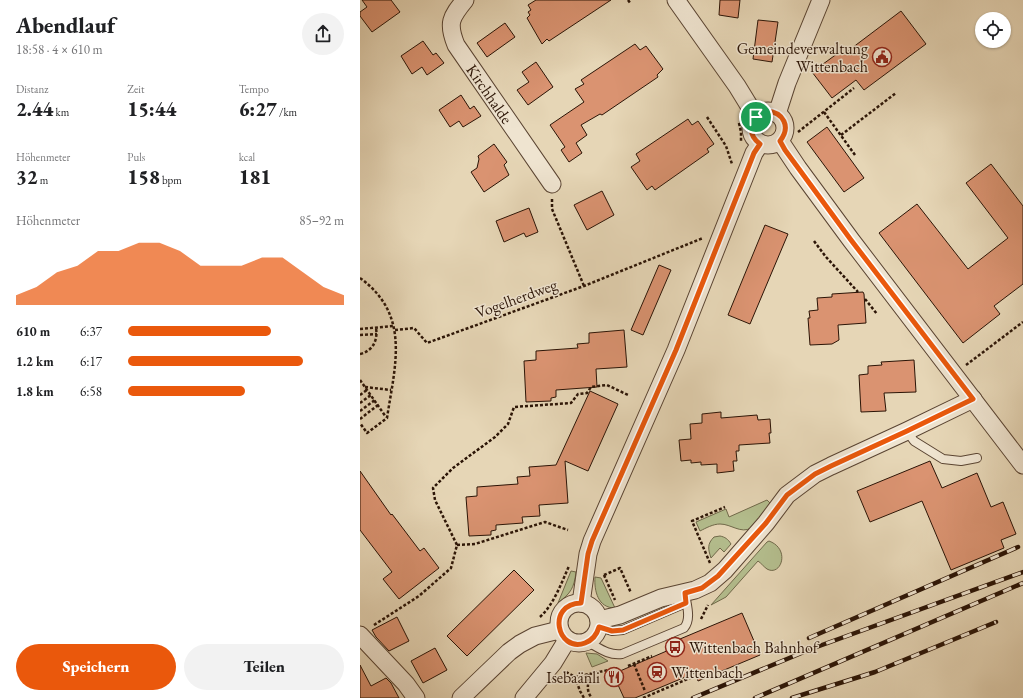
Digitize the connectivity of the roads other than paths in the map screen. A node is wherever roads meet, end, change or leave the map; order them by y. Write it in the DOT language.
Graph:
graph roads {
  1 [pos="465,0"];
  2 [pos="676,0"];
  3 [pos="821,0"];
  4 [pos="777,114"];
  5 [pos="756,117"];
  6 [pos="780,141"];
  7 [pos="760,144"];
  8 [pos="552,184"];
  9 [pos="973,399"];
  10 [pos="907,431"];
  11 [pos="978,458"];
  12 [pos="1023,464"];
  13 [pos="686,598"];
  14 [pos="581,603"];
  15 [pos="599,624"];
  16 [pos="367,631"];
  17 [pos="563,635"];
  18 [pos="588,642"];
  19 [pos="416,698"];
  20 [pos="461,698"];
  21 [pos="524,698"];
  1 -- 8 [label="street, Kirchhalde"];
  2 -- 5 [label="street"];
  3 -- 4 [label="street"];
  4 -- 5 [label="street"];
  4 -- 6 [label="street"];
  5 -- 7 [label="street"];
  6 -- 7 [label="street"];
  6 -- 9 [label="street"];
  7 -- 14 [label="street"];
  9 -- 10 [label="street"];
  9 -- 12 [label="street"];
  10 -- 11 [label="lane"];
  10 -- 13 [label="street"];
  13 -- 15 [label="street"];
  13 -- 18 [label="lane"];
  14 -- 15 [label="street"];
  14 -- 17 [label="street"];
  15 -- 18 [label="street"];
  16 -- 19 [label="street"];
  17 -- 18 [label="street"];
  17 -- 20 [label="street"];
  17 -- 21 [label="street"];
}
